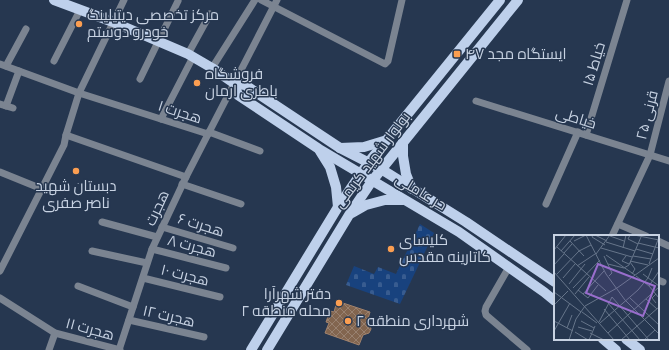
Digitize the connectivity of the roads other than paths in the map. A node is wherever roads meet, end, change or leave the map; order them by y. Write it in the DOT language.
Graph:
graph roads {
  1 [pos="124,0"];
  2 [pos="178,0"];
  3 [pos="255,0"];
  4 [pos="261,0"];
  5 [pos="402,0"];
  6 [pos="500,0"];
  7 [pos="518,0"];
  8 [pos="627,0"];
  9 [pos="59,1"];
  10 [pos="275,3"];
  11 [pos="80,10"];
  12 [pos="210,14"];
  13 [pos="113,22"];
  14 [pos="26,29"];
  15 [pos="158,41"];
  16 [pos="190,55"];
  17 [pos="54,61"];
  18 [pos="3,65"];
  19 [pos="212,68"];
  20 [pos="19,71"];
  21 [pos="140,79"];
  22 [pos="669,81"];
  23 [pos="234,83"];
  24 [pos="79,93"];
  25 [pos="476,101"];
  26 [pos="6,106"];
  27 [pos="161,119"];
  28 [pos="578,132"];
  29 [pos="209,133"];
  30 [pos="66,135"];
  31 [pos="586,135"];
  32 [pos="387,140"];
  33 [pos="403,142"];
  34 [pos="340,148"];
  35 [pos="319,149"];
  36 [pos="260,151"];
  37 [pos="650,155"];
  38 [pos="669,161"];
  39 [pos="368,163"];
  40 [pos="380,169"];
  41 [pos="0,172"];
  42 [pos="360,174"];
  43 [pos="186,177"];
  44 [pos="372,181"];
  45 [pos="182,184"];
  46 [pos="412,188"];
  47 [pos="42,189"];
  48 [pos="405,200"];
  49 [pos="241,204"];
  50 [pos="546,204"];
  51 [pos="338,207"];
  52 [pos="349,215"];
  53 [pos="102,222"];
  54 [pos="618,224"];
  55 [pos="162,227"];
  56 [pos="612,235"];
  57 [pos="644,235"];
  58 [pos="158,237"];
  59 [pos="659,241"];
  60 [pos="669,246"];
  61 [pos="233,248"];
  62 [pos="152,249"];
  63 [pos="92,251"];
  64 [pos="147,263"];
  65 [pos="509,267"];
  66 [pos="226,268"];
  67 [pos="0,271"];
  68 [pos="143,278"];
  69 [pos="554,281"];
  70 [pos="78,286"];
  71 [pos="220,297"];
  72 [pos="0,298"];
  73 [pos="554,300"];
  74 [pos="133,307"];
  75 [pos="129,320"];
  76 [pos="55,333"];
  77 [pos="204,337"];
  78 [pos="604,340"];
  79 [pos="627,340"];
  80 [pos="49,350"];
  81 [pos="120,350"];
  82 [pos="251,350"];
  83 [pos="267,350"];
  84 [pos="527,350"];
  85 [pos="616,350"];
  86 [pos="640,350"];
  1 -- 13 [label="street"];
  2 -- 15 [label="street"];
  3 -- 19 [label="street"];
  4 -- 10 [label="street"];
  5 -- 10 [label="street"];
  6 -- 32 [label="main road, بولوار شهید کریمی"];
  7 -- 33 [label="main road, بولوار شهید کریمی"];
  8 -- 31 [label="street, خیاط ۱۵"];
  9 -- 11 [label="main road, حر عاملی"];
  10 -- 23 [label="street, هجرت"];
  11 -- 13 [label="main road, حر عاملی"];
  11 -- 17 [label="street"];
  12 -- 16 [label="street"];
  13 -- 15 [label="main road, حر عاملی"];
  13 -- 24 [label="street"];
  14 -- 18 [label="street"];
  15 -- 16 [label="main road, حر عاملی"];
  15 -- 21 [label="street"];
  16 -- 19 [label="main road, حر عاملی"];
  16 -- 27 [label="street"];
  18 -- 20 [label="street, هجرت ۱"];
  19 -- 23 [label="main road, حر عاملی"];
  20 -- 24 [label="street, هجرت ۱"];
  20 -- 26 [label="street"];
  22 -- 37 [label="street, قرنی ۲۵"];
  23 -- 29 [label="street, هجرت"];
  23 -- 34 [label="main road, حر عاملی"];
  23 -- 35 [label="main road, حر عاملی"];
  24 -- 27 [label="street, هجرت ۱"];
  24 -- 30 [label="street"];
  25 -- 28 [label="street, خیاطی"];
  27 -- 29 [label="street, هجرت ۱"];
  28 -- 31 [label="street, خیاطی"];
  28 -- 50 [label="street"];
  29 -- 36 [label="street, هجرت ۱"];
  29 -- 43 [label="street, هجرت"];
  30 -- 43 [label="street"];
  30 -- 47 [label="street"];
  31 -- 37 [label="street, خیاطی"];
  32 -- 34 [label="main road"];
  32 -- 39 [label="main road, بولوار شهید کریمی"];
  33 -- 40 [label="main road, بولوار شهید کریمی"];
  33 -- 46 [label="main road"];
  34 -- 39 [label="main road, حر عاملی"];
  35 -- 42 [label="main road, حر عاملی"];
  35 -- 51 [label="main road"];
  37 -- 38 [label="street, خیاطی"];
  37 -- 54 [label="street, قرنی ۲۵"];
  39 -- 40 [label="main road, حر عاملی"];
  39 -- 42 [label="main road, بولوار شهید کریمی"];
  40 -- 44 [label="main road, بولوار شهید کریمی"];
  40 -- 46 [label="main road, حر عاملی"];
  41 -- 47 [label="street"];
  42 -- 44 [label="main road, حر عاملی"];
  42 -- 51 [label="main road, بولوار شهید کریمی"];
  43 -- 45 [label="street, هجرت"];
  44 -- 48 [label="main road, حر عاملی"];
  44 -- 52 [label="main road, بولوار شهید کریمی"];
  45 -- 49 [label="street"];
  45 -- 55 [label="street, هجرت"];
  46 -- 69 [label="main road, حر عاملی"];
  47 -- 67 [label="street"];
  48 -- 52 [label="main road"];
  48 -- 65 [label="main road, حر عاملی"];
  51 -- 82 [label="main road, بولوار شهید کریمی"];
  52 -- 83 [label="main road, بولوار شهید کریمی"];
  53 -- 58 [label="street"];
  54 -- 56 [label="street, قرنی ۲۵"];
  54 -- 57 [label="street"];
  55 -- 58 [label="street, هجرت"];
  55 -- 61 [label="street, هجرت ۶"];
  58 -- 62 [label="street, هجرت"];
  59 -- 60 [label="street"];
  62 -- 64 [label="street, هجرت"];
  62 -- 66 [label="street, هجرت ۸"];
  63 -- 64 [label="street"];
  64 -- 68 [label="street, هجرت"];
  65 -- 73 [label="main road, حر عاملی"];
  65 -- 84 [label="street"];
  68 -- 71 [label="street, هجرت ۱۰"];
  68 -- 74 [label="street, هجرت"];
  70 -- 74 [label="street"];
  72 -- 76 [label="street, هجرت ۱۱"];
  74 -- 75 [label="street, هجرت"];
  75 -- 77 [label="street, هجرت ۱۲"];
  75 -- 81 [label="street, هجرت"];
  76 -- 80 [label="street"];
  76 -- 81 [label="street, هجرت ۱۱"];
  78 -- 85 [label="main road"];
  79 -- 86 [label="main road"];
}
